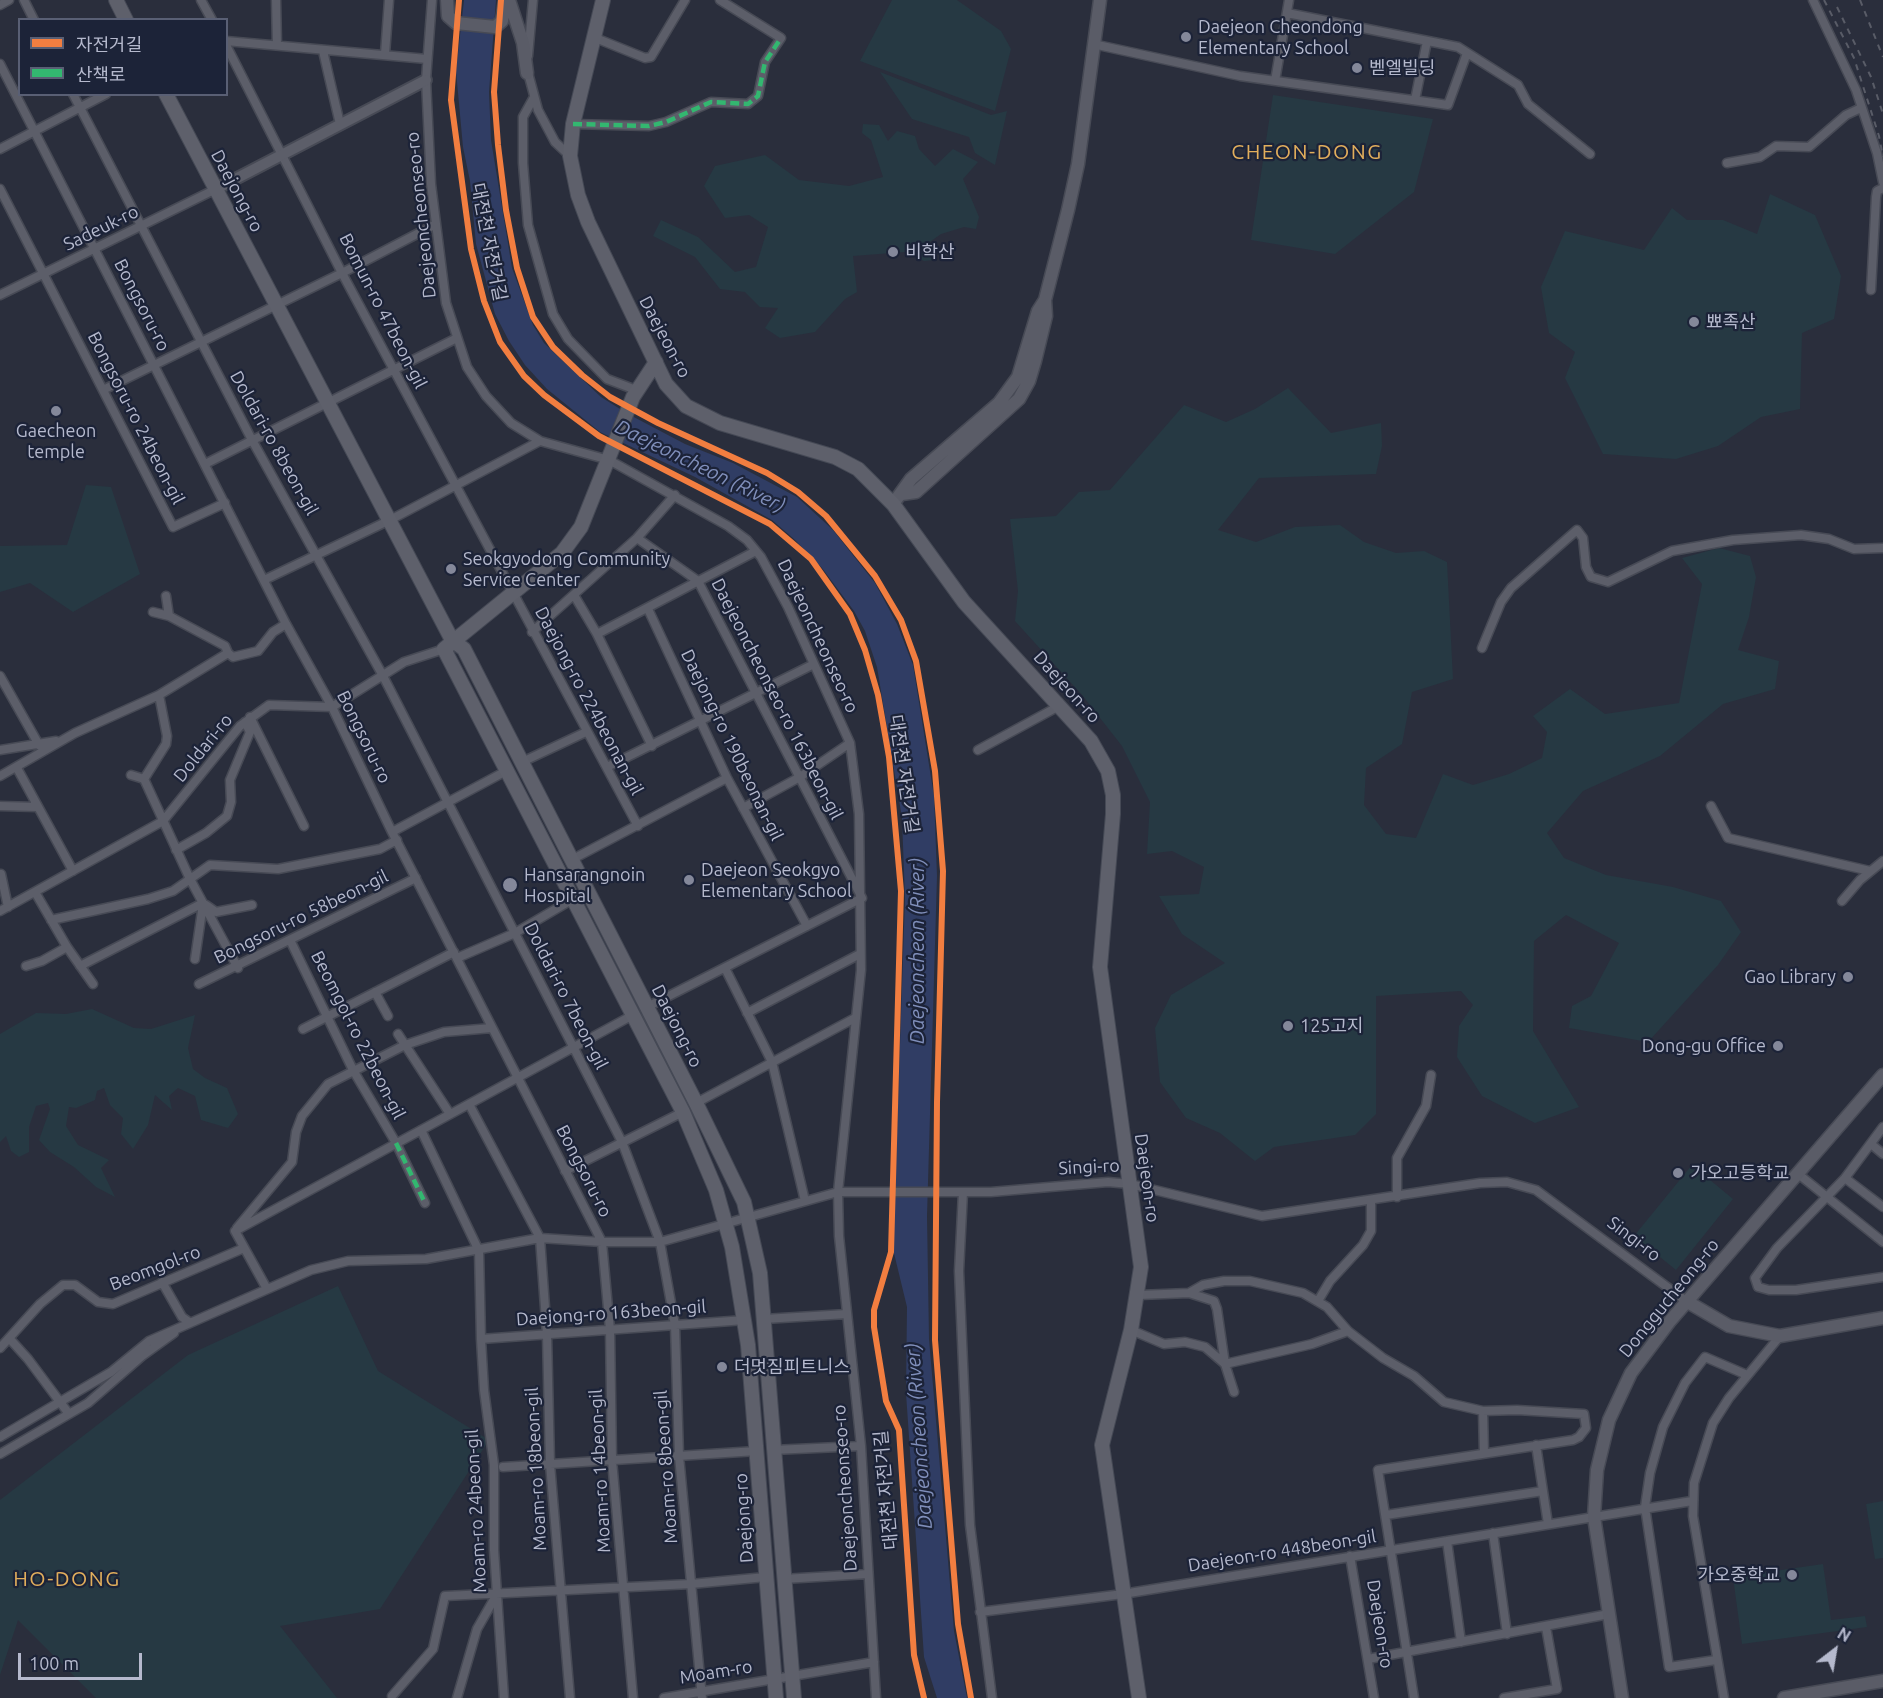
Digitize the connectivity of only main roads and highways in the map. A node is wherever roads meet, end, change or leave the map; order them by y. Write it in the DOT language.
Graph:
graph roads {
  1 [pos="116,0"];
  2 [pos="447,0"];
  3 [pos="507,0"];
  4 [pos="603,0"];
  5 [pos="1100,0"];
  6 [pos="125,18"];
  7 [pos="527,73"];
  8 [pos="167,96"];
  9 [pos="656,362"];
  10 [pos="897,499"];
  11 [pos="448,644"];
  12 [pos="1883,1075"];
  13 [pos="1686,1301"];
  14 [pos="1883,1318"];
  15 [pos="1883,1681"];
  16 [pos="776,1698"];
  17 [pos="794,1698"];
  18 [pos="1138,1698"];
  19 [pos="1622,1698"];
  20 [pos="1784,1698"];
  1 -- 6 [label="main road"];
  2 -- 3 [label="main road"];
  3 -- 7 [label="main road"];
  4 -- 9 [label="main road, Daejeon-ro"];
  5 -- 10 [label="main road"];
  8 -- 11 [label="main road, Daejong-ro"];
  9 -- 10 [label="main road, Daejeon-ro"];
  9 -- 11 [label="main road"];
  10 -- 18 [label="main road, Daejeon-ro"];
  11 -- 16 [label="main road, Daejong-ro"];
  11 -- 17 [label="main road, Daejong-ro"];
  12 -- 13 [label="main road, Donggucheong-ro"];
  13 -- 14 [label="main road, Singi-ro"];
  13 -- 19 [label="main road, Donggucheong-ro"];
  15 -- 20 [label="main road"];
}
